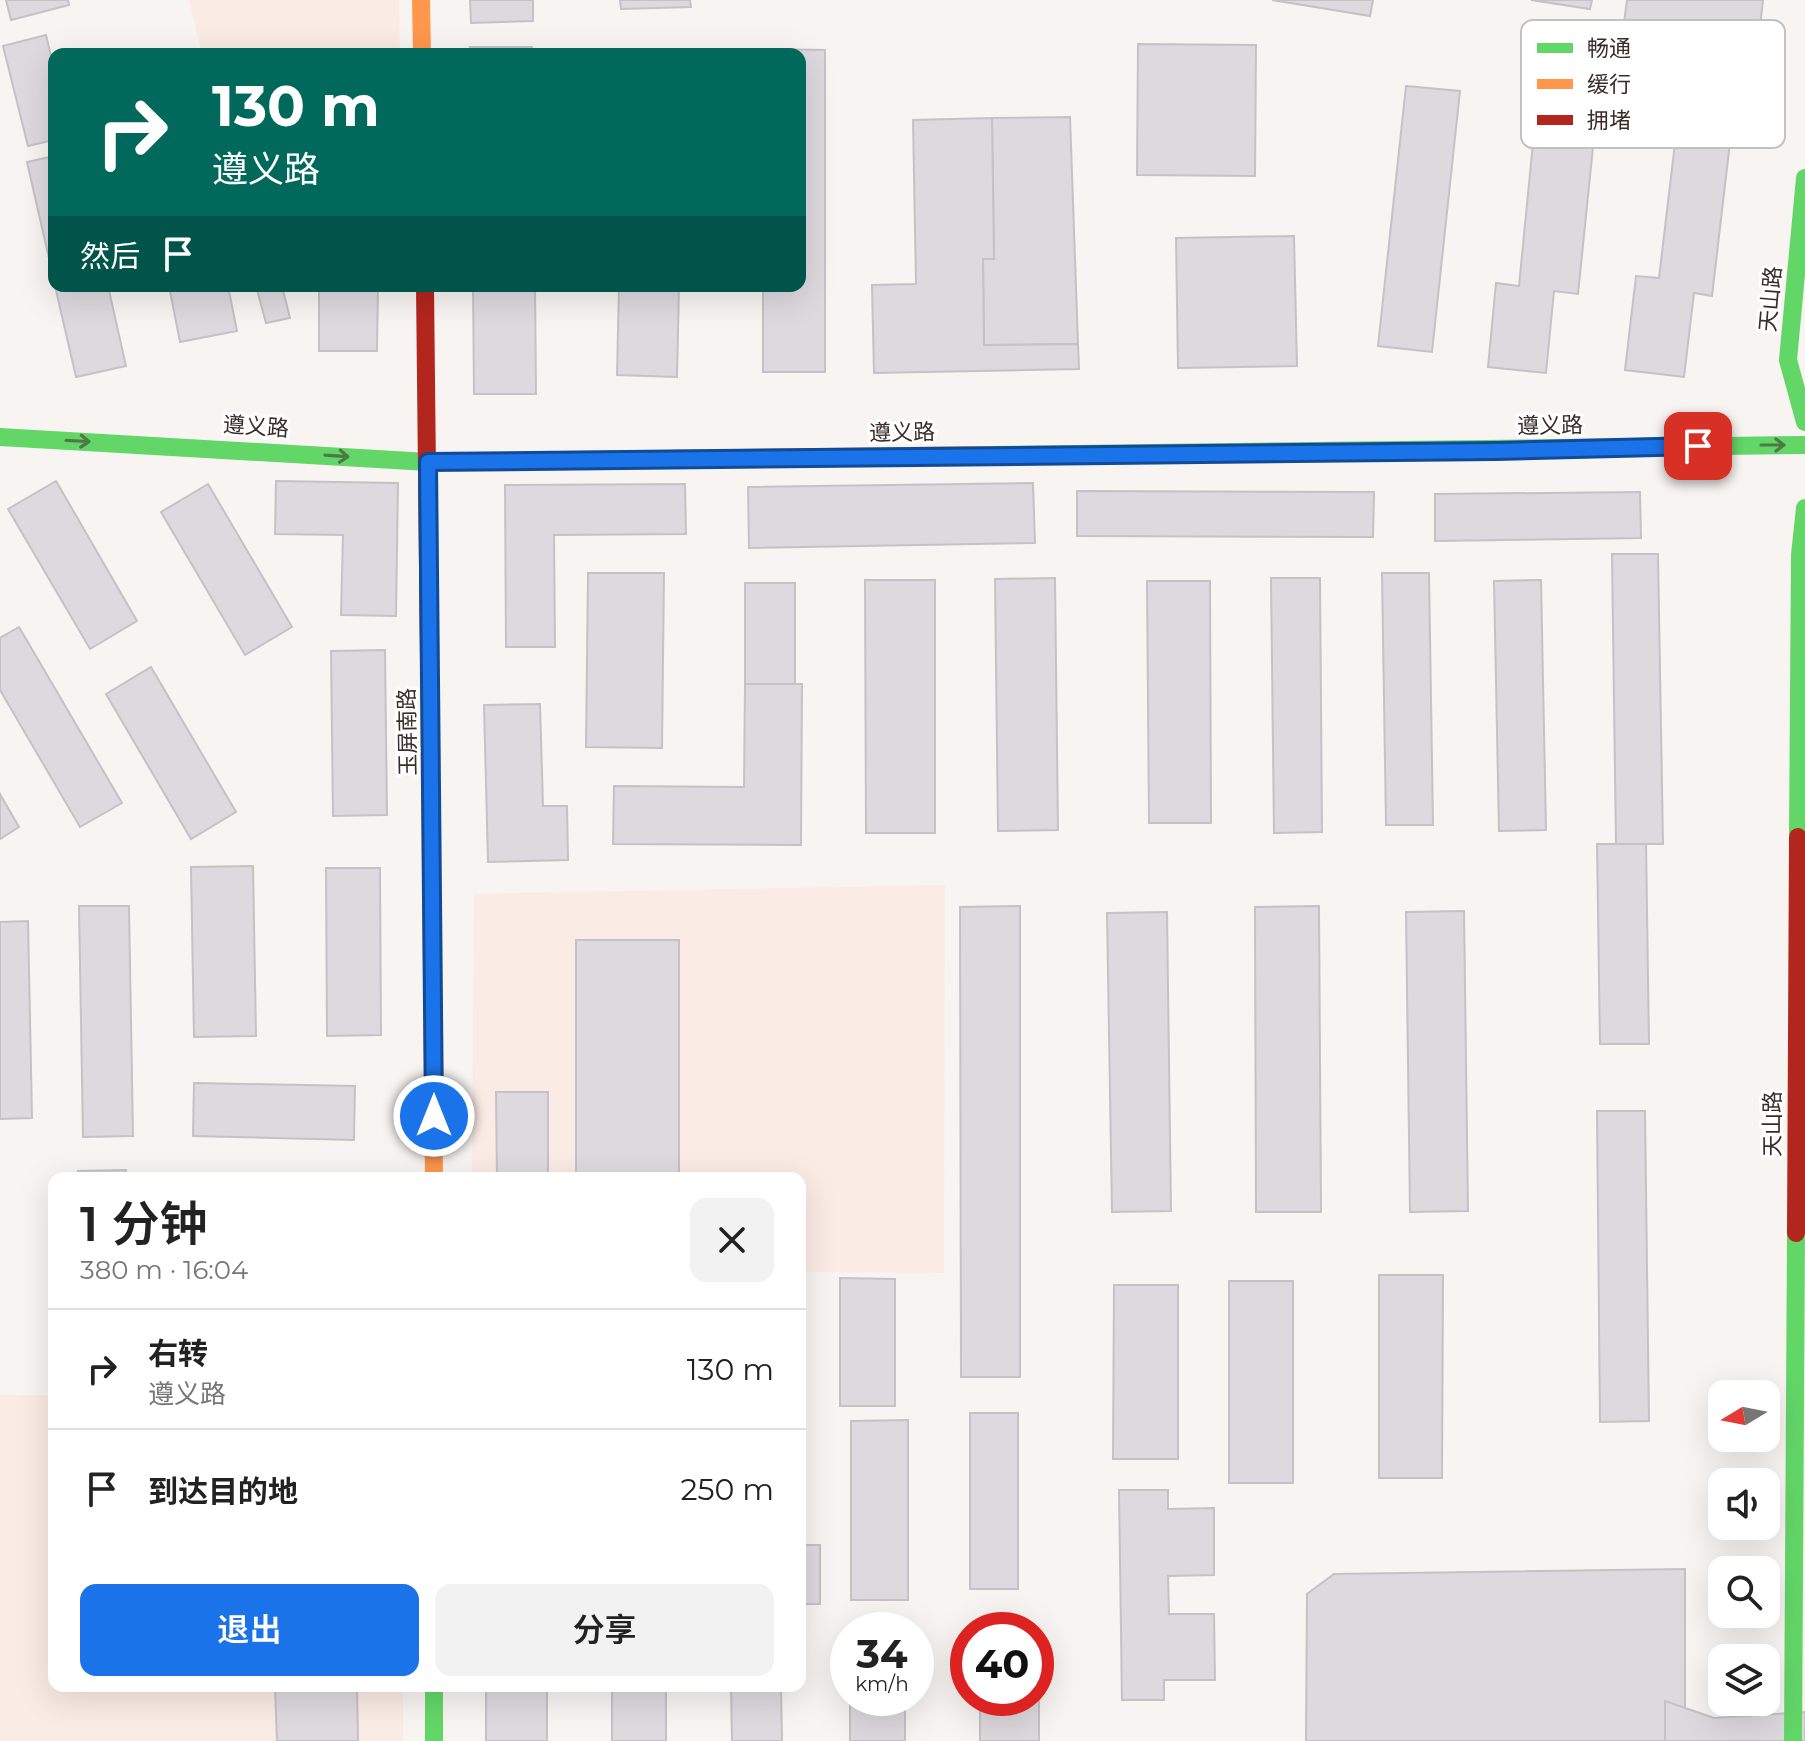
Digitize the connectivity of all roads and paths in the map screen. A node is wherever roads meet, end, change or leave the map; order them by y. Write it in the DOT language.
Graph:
graph roads {
  1 [pos="421,0"];
  2 [pos="422,48"];
  3 [pos="1805,178"];
  4 [pos="425,292"];
  5 [pos="1805,422"];
  6 [pos="0,437"];
  7 [pos="1805,445"];
  8 [pos="428,462"];
  9 [pos="1805,508"];
  10 [pos="434,1172"];
  11 [pos="434,1692"];
  12 [pos="434,1741"];
  13 [pos="1793,1741"];
  1 -- 2 [label="street"];
  3 -- 5 [label="street, 天山路"];
  4 -- 8 [label="street, 玉屏南路"];
  6 -- 8 [label="street, 遵义路, one-way"];
  8 -- 7 [label="street, 遵义路, one-way"];
  8 -- 10 [label="street, 玉屏南路"];
  9 -- 13 [label="street, 天山路"];
  11 -- 12 [label="street"];
}
